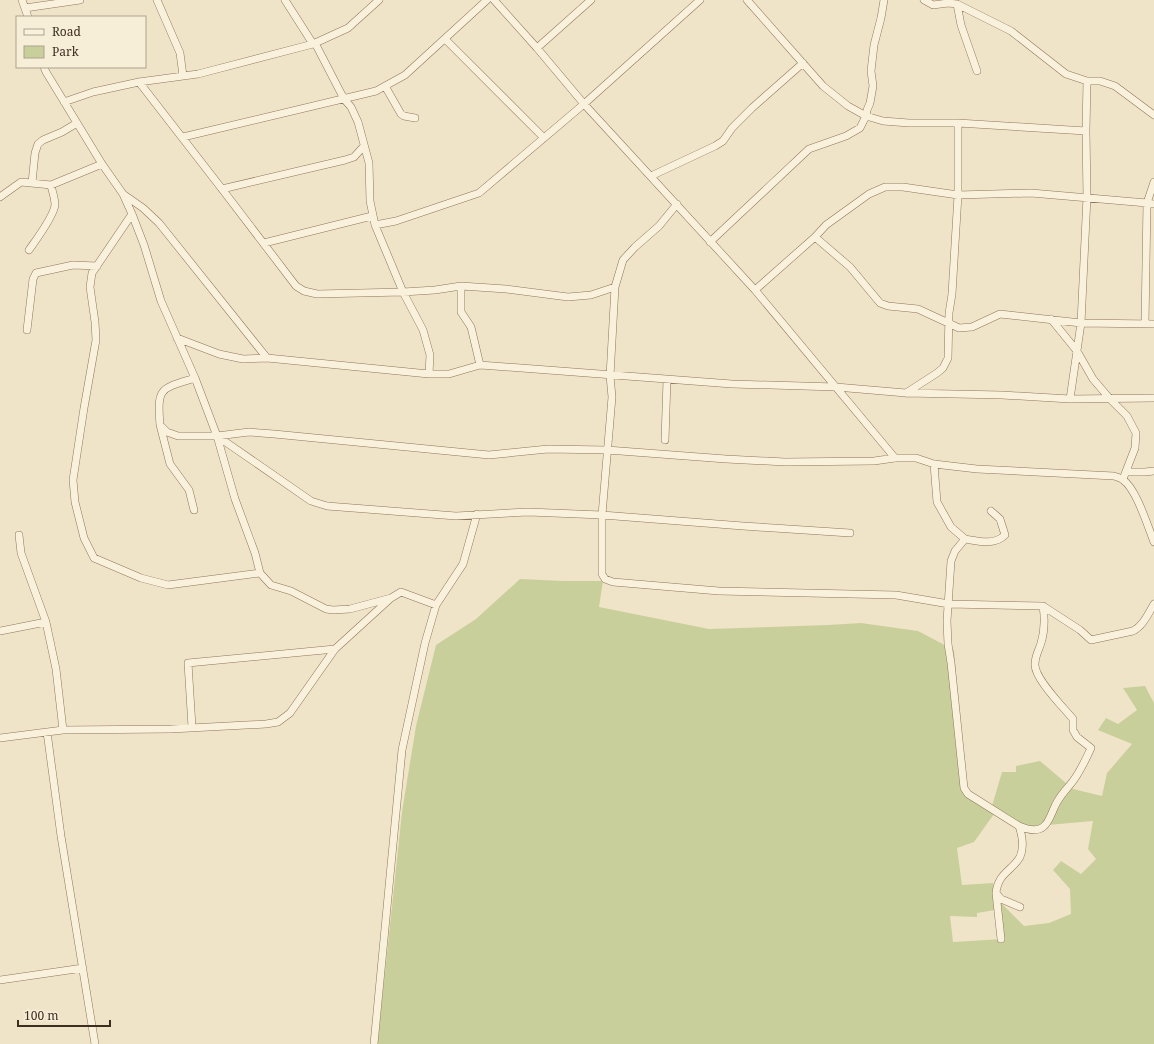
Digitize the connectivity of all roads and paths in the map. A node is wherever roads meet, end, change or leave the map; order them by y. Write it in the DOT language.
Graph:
graph roads {
  1 [pos="22,0"];
  2 [pos="80,0"];
  3 [pos="157,0"];
  4 [pos="284,0"];
  5 [pos="379,0"];
  6 [pos="487,0"];
  7 [pos="494,0"];
  8 [pos="591,0"];
  9 [pos="700,0"];
  10 [pos="747,0"];
  11 [pos="884,0"];
  12 [pos="924,0"];
  13 [pos="957,4"];
  14 [pos="25,8"];
  15 [pos="28,16"];
  16 [pos="445,39"];
  17 [pos="314,44"];
  18 [pos="538,48"];
  19 [pos="802,64"];
  20 [pos="45,68"];
  21 [pos="977,71"];
  22 [pos="183,76"];
  23 [pos="1087,81"];
  24 [pos="139,82"];
  25 [pos="385,86"];
  26 [pos="344,99"];
  27 [pos="64,102"];
  28 [pos="584,104"];
  29 [pos="1154,115"];
  30 [pos="866,116"];
  31 [pos="415,118"];
  32 [pos="77,123"];
  33 [pos="958,123"];
  34 [pos="1086,131"];
  35 [pos="183,137"];
  36 [pos="544,138"];
  37 [pos="364,146"];
  38 [pos="102,164"];
  39 [pos="651,176"];
  40 [pos="1154,182"];
  41 [pos="32,183"];
  42 [pos="51,185"];
  43 [pos="222,189"];
  44 [pos="123,194"];
  45 [pos="958,195"];
  46 [pos="0,197"];
  47 [pos="1087,197"];
  48 [pos="677,204"];
  49 [pos="1151,204"];
  50 [pos="132,214"];
  51 [pos="372,216"];
  52 [pos="375,225"];
  53 [pos="815,237"];
  54 [pos="710,242"];
  55 [pos="264,243"];
  56 [pos="29,250"];
  57 [pos="96,266"];
  58 [pos="461,286"];
  59 [pos="615,287"];
  60 [pos="755,290"];
  61 [pos="402,292"];
  62 [pos="1051,319"];
  63 [pos="949,322"];
  64 [pos="1081,323"];
  65 [pos="1145,324"];
  66 [pos="1154,324"];
  67 [pos="27,330"];
  68 [pos="177,338"];
  69 [pos="1077,351"];
  70 [pos="267,358"];
  71 [pos="480,365"];
  72 [pos="429,374"];
  73 [pos="610,376"];
  74 [pos="195,378"];
  75 [pos="668,380"];
  76 [pos="836,387"];
  77 [pos="906,393"];
  78 [pos="1154,398"];
  79 [pos="1070,399"];
  80 [pos="1110,399"];
  81 [pos="160,425"];
  82 [pos="217,436"];
  83 [pos="665,440"];
  84 [pos="607,450"];
  85 [pos="895,458"];
  86 [pos="934,464"];
  87 [pos="1154,471"];
  88 [pos="1126,472"];
  89 [pos="1123,479"];
  90 [pos="194,510"];
  91 [pos="991,511"];
  92 [pos="477,514"];
  93 [pos="602,515"];
  94 [pos="850,533"];
  95 [pos="19,535"];
  96 [pos="965,539"];
  97 [pos="1154,542"];
  98 [pos="260,573"];
  99 [pos="392,598"];
  100 [pos="949,604"];
  101 [pos="1154,604"];
  102 [pos="436,605"];
  103 [pos="1043,606"];
  104 [pos="46,622"];
  105 [pos="0,631"];
  106 [pos="335,649"];
  107 [pos="192,728"];
  108 [pos="63,730"];
  109 [pos="47,732"];
  110 [pos="0,738"];
  111 [pos="1019,826"];
  112 [pos="996,893"];
  113 [pos="1020,907"];
  114 [pos="1000,939"];
  115 [pos="83,968"];
  116 [pos="0,980"];
  117 [pos="95,1044"];
  118 [pos="374,1044"];
  1 -- 14 [label="street"];
  2 -- 14 [label="street"];
  3 -- 22 [label="street"];
  4 -- 17 [label="street"];
  5 -- 17 [label="street"];
  6 -- 16 [label="street"];
  7 -- 18 [label="street"];
  8 -- 18 [label="street"];
  9 -- 28 [label="street"];
  10 -- 19 [label="street"];
  11 -- 30 [label="street"];
  12 -- 13 [label="street"];
  13 -- 21 [label="street"];
  13 -- 23 [label="street"];
  14 -- 15 [label="street"];
  16 -- 25 [label="street"];
  16 -- 36 [label="street"];
  17 -- 22 [label="street"];
  17 -- 26 [label="street"];
  18 -- 28 [label="street"];
  19 -- 30 [label="street"];
  19 -- 39 [label="street"];
  20 -- 27 [label="street"];
  22 -- 24 [label="street"];
  23 -- 29 [label="street"];
  23 -- 34 [label="street"];
  24 -- 27 [label="street"];
  24 -- 35 [label="street"];
  25 -- 26 [label="street"];
  25 -- 31 [label="street"];
  26 -- 35 [label="street"];
  26 -- 37 [label="street"];
  27 -- 32 [label="street"];
  28 -- 36 [label="street"];
  28 -- 39 [label="street"];
  30 -- 33 [label="street"];
  30 -- 54 [label="street"];
  32 -- 38 [label="street"];
  32 -- 41 [label="street"];
  33 -- 34 [label="street"];
  33 -- 45 [label="street"];
  34 -- 47 [label="street"];
  35 -- 43 [label="street"];
  36 -- 52 [label="street"];
  37 -- 43 [label="street"];
  37 -- 51 [label="street"];
  38 -- 42 [label="street"];
  38 -- 44 [label="street"];
  39 -- 48 [label="street"];
  40 -- 49 [label="street"];
  41 -- 42 [label="street"];
  41 -- 46 [label="street"];
  42 -- 56 [label="street"];
  43 -- 55 [label="street"];
  44 -- 50 [label="street"];
  44 -- 70 [label="street"];
  45 -- 47 [label="street"];
  45 -- 53 [label="street"];
  45 -- 63 [label="street"];
  47 -- 49 [label="street"];
  47 -- 64 [label="street"];
  48 -- 54 [label="street"];
  48 -- 59 [label="street"];
  49 -- 65 [label="street"];
  50 -- 57 [label="street"];
  50 -- 68 [label="street"];
  51 -- 52 [label="street"];
  51 -- 55 [label="street"];
  52 -- 61 [label="street"];
  53 -- 60 [label="street"];
  53 -- 63 [label="street"];
  54 -- 60 [label="street"];
  55 -- 61 [label="street"];
  57 -- 67 [label="street"];
  57 -- 98 [label="street"];
  58 -- 59 [label="street"];
  58 -- 61 [label="street"];
  58 -- 71 [label="street"];
  59 -- 73 [label="street"];
  60 -- 76 [label="street"];
  61 -- 72 [label="street"];
  62 -- 63 [label="street"];
  62 -- 64 [label="street"];
  62 -- 69 [label="street"];
  63 -- 77 [label="street"];
  64 -- 65 [label="street"];
  64 -- 69 [label="street"];
  65 -- 66 [label="street"];
  68 -- 70 [label="street"];
  68 -- 74 [label="street"];
  69 -- 79 [label="street"];
  69 -- 80 [label="street"];
  70 -- 72 [label="street"];
  71 -- 72 [label="street"];
  71 -- 73 [label="street"];
  73 -- 75 [label="street"];
  73 -- 84 [label="street"];
  74 -- 81 [label="street"];
  74 -- 82 [label="street"];
  75 -- 76 [label="street"];
  75 -- 83 [label="street"];
  76 -- 77 [label="street"];
  76 -- 85 [label="street"];
  77 -- 79 [label="street"];
  78 -- 80 [label="street"];
  79 -- 80 [label="street"];
  80 -- 88 [label="street"];
  81 -- 82 [label="street"];
  81 -- 90 [label="street"];
  82 -- 84 [label="street"];
  82 -- 92 [label="street"];
  82 -- 98 [label="street"];
  84 -- 85 [label="street"];
  84 -- 93 [label="street"];
  85 -- 86 [label="street"];
  86 -- 89 [label="street"];
  86 -- 96 [label="street"];
  87 -- 88 [label="street"];
  88 -- 89 [label="street"];
  89 -- 97 [label="street"];
  91 -- 96 [label="street"];
  92 -- 93 [label="street"];
  92 -- 102 [label="street"];
  93 -- 94 [label="street"];
  93 -- 100 [label="street"];
  95 -- 104 [label="street"];
  96 -- 100 [label="street"];
  98 -- 99 [label="street"];
  99 -- 102 [label="street"];
  99 -- 106 [label="street"];
  100 -- 103 [label="street"];
  100 -- 111 [label="street"];
  101 -- 103 [label="street"];
  102 -- 118 [label="street"];
  103 -- 111 [label="street"];
  104 -- 105 [label="street"];
  104 -- 108 [label="street"];
  106 -- 107 [label="street"];
  106 -- 107 [label="street"];
  107 -- 108 [label="street"];
  108 -- 109 [label="street"];
  109 -- 110 [label="street"];
  109 -- 115 [label="street"];
  111 -- 112 [label="street"];
  112 -- 113 [label="street"];
  112 -- 114 [label="street"];
  115 -- 116 [label="street"];
  115 -- 117 [label="street"];
}
